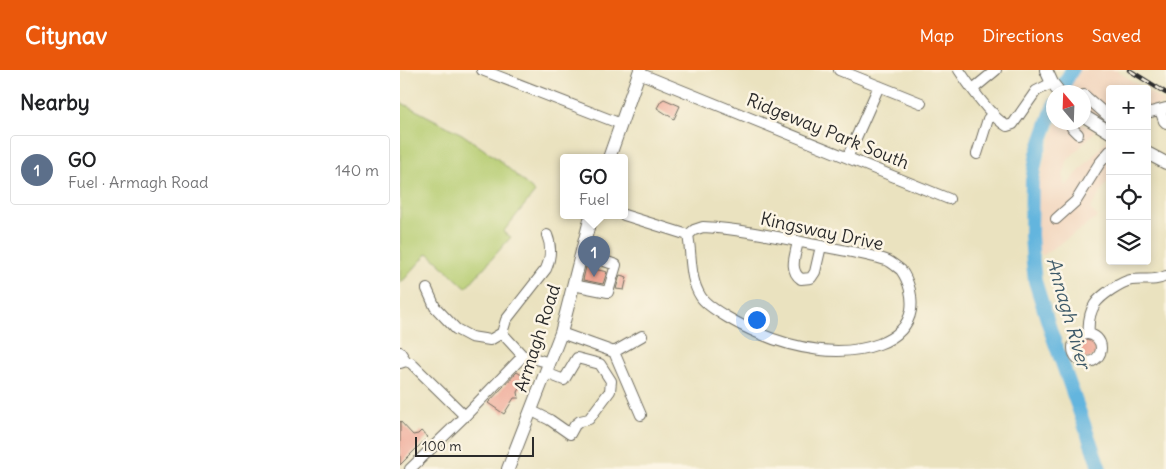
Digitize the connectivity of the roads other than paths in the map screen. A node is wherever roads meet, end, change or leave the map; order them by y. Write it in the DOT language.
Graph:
graph roads {
  1 [pos="482,70"];
  2 [pos="839,70"];
  3 [pos="959,70"];
  4 [pos="996,70"];
  5 [pos="1046,70"];
  6 [pos="640,71"];
  7 [pos="983,74"];
  8 [pos="1054,85"];
  9 [pos="879,86"];
  10 [pos="973,89"];
  11 [pos="1046,90"];
  12 [pos="1091,101"];
  13 [pos="921,103"];
  14 [pos="1163,109"];
  15 [pos="993,113"];
  16 [pos="1106,114"];
  17 [pos="1091,120"];
  18 [pos="1166,123"];
  19 [pos="621,124"];
  20 [pos="1074,130"];
  21 [pos="1108,130"];
  22 [pos="1078,134"];
  23 [pos="981,152"];
  24 [pos="610,154"];
  25 [pos="848,156"];
  26 [pos="1106,156"];
  27 [pos="1151,156"];
  28 [pos="1166,163"];
  29 [pos="949,198"];
  30 [pos="628,215"];
  31 [pos="590,219"];
  32 [pos="1056,219"];
  33 [pos="688,235"];
  34 [pos="547,236"];
  35 [pos="798,241"];
  36 [pos="821,246"];
  37 [pos="581,253"];
  38 [pos="1166,276"];
  39 [pos="573,285"];
  40 [pos="427,289"];
  41 [pos="502,333"];
  42 [pos="561,333"];
  43 [pos="1089,334"];
  44 [pos="642,336"];
  45 [pos="614,352"];
  46 [pos="523,356"];
  47 [pos="402,359"];
  48 [pos="548,368"];
  49 [pos="532,411"];
  50 [pos="641,415"];
  51 [pos="465,416"];
  52 [pos="410,469"];
  53 [pos="508,469"];
  1 -- 19 [label="street"];
  2 -- 9 [label="street"];
  3 -- 10 [label="street"];
  4 -- 7 [label="street"];
  5 -- 8 [label="main road"];
  6 -- 19 [label="main road"];
  6 -- 25 [label="street, Ridgeway Park South"];
  7 -- 10 [label="street"];
  9 -- 13 [label="street"];
  9 -- 25 [label="street"];
  10 -- 15 [label="street"];
  11 -- 15 [label="street"];
  12 -- 16 [label="street"];
  14 -- 18 [label="street"];
  15 -- 23 [label="street"];
  17 -- 21 [label="main road"];
  19 -- 24 [label="main road"];
  20 -- 22 [label="street"];
  25 -- 29 [label="street, Ridgeway Park South"];
  26 -- 32 [label="street"];
  27 -- 28 [label="main road"];
  30 -- 33 [label="street"];
  31 -- 37 [label="main road, Armagh Road"];
  33 -- 35 [label="street, Kingsway Drive"];
  33 -- 36 [label="street, Kingsway Drive"];
  34 -- 41 [label="street"];
  35 -- 36 [label="street, Kingsway Drive"];
  35 -- 36 [label="street"];
  37 -- 39 [label="main road, Armagh Road"];
  37 -- 39 [label="street"];
  38 -- 43 [label="street"];
  39 -- 42 [label="main road, Armagh Road"];
  40 -- 41 [label="street"];
  41 -- 46 [label="street"];
  42 -- 45 [label="street"];
  42 -- 48 [label="main road, Armagh Road"];
  44 -- 45 [label="street"];
  45 -- 50 [label="street"];
  46 -- 48 [label="street"];
  46 -- 51 [label="street"];
  47 -- 51 [label="street"];
  48 -- 49 [label="main road, Armagh Road"];
  48 -- 49 [label="street"];
  49 -- 53 [label="main road, Armagh Road"];
  51 -- 52 [label="street"];
}
